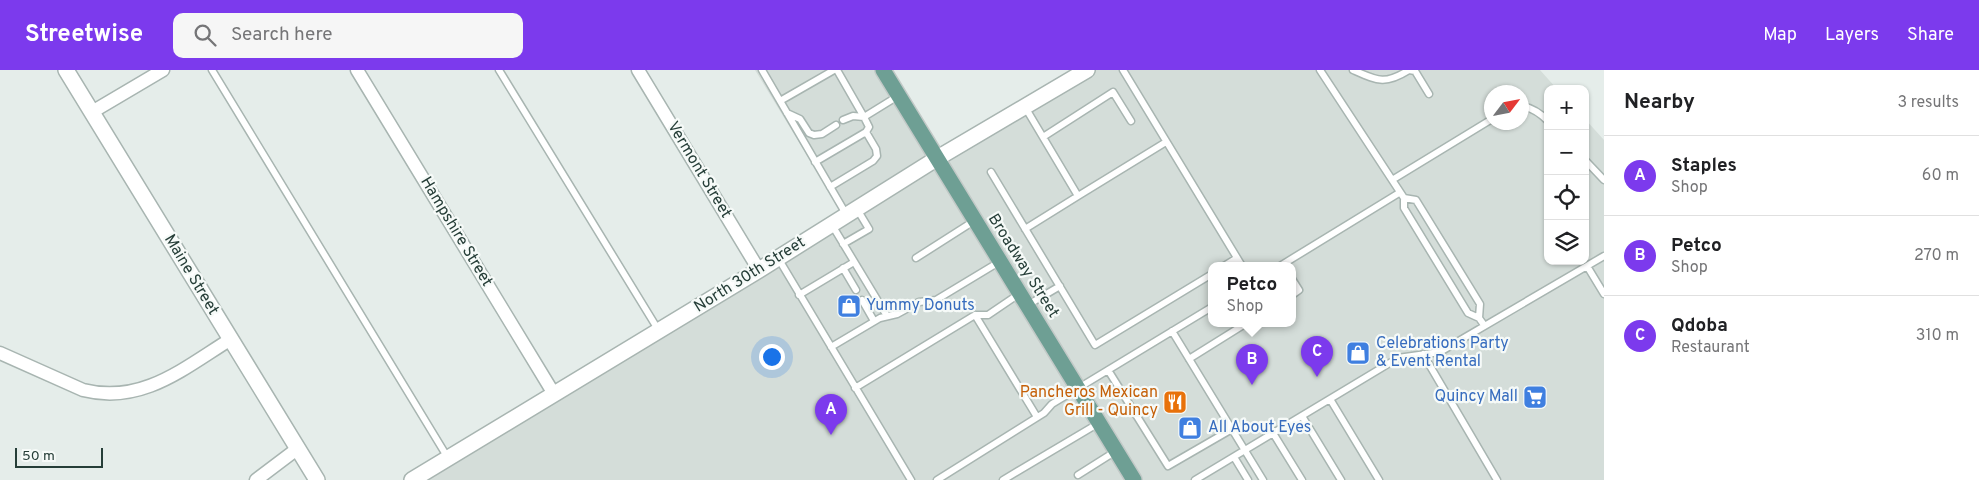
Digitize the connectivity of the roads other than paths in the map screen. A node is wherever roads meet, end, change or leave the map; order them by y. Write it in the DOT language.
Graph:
graph roads {
  1 [pos="66,70"];
  2 [pos="163,70"];
  3 [pos="212,70"];
  4 [pos="357,70"];
  5 [pos="499,70"];
  6 [pos="638,70"];
  7 [pos="762,70"];
  8 [pos="835,70"];
  9 [pos="883,70"];
  10 [pos="1087,70"];
  11 [pos="1123,70"];
  12 [pos="1320,70"];
  13 [pos="1353,70"];
  14 [pos="1429,94"];
  15 [pos="899,96"];
  16 [pos="780,102"];
  17 [pos="1025,107"];
  18 [pos="1529,108"];
  19 [pos="92,112"];
  20 [pos="787,114"];
  21 [pos="864,116"];
  22 [pos="1544,117"];
  23 [pos="843,120"];
  24 [pos="1131,122"];
  25 [pos="1484,123"];
  26 [pos="836,125"];
  27 [pos="866,132"];
  28 [pos="1043,137"];
  29 [pos="1166,142"];
  30 [pos="936,159"];
  31 [pos="816,162"];
  32 [pos="1589,164"];
  33 [pos="991,172"];
  34 [pos="1392,180"];
  35 [pos="1604,180"];
  36 [pos="830,187"];
  37 [pos="1399,192"];
  38 [pos="1078,196"];
  39 [pos="1404,198"];
  40 [pos="851,211"];
  41 [pos="974,221"];
  42 [pos="831,224"];
  43 [pos="1025,228"];
  44 [pos="843,244"];
  45 [pos="1604,256"];
  46 [pos="778,258"];
  47 [pos="916,258"];
  48 [pos="1237,258"];
  49 [pos="854,262"];
  50 [pos="999,262"];
  51 [pos="1230,262"];
  52 [pos="1240,262"];
  53 [pos="1288,262"];
  54 [pos="1587,266"];
  55 [pos="843,268"];
  56 [pos="759,270"];
  57 [pos="1208,276"];
  58 [pos="1060,286"];
  59 [pos="856,290"];
  60 [pos="1604,294"];
  61 [pos="799,295"];
  62 [pos="862,300"];
  63 [pos="1023,300"];
  64 [pos="1208,309"];
  65 [pos="975,315"];
  66 [pos="886,316"];
  67 [pos="1480,318"];
  68 [pos="874,321"];
  69 [pos="1484,325"];
  70 [pos="1240,327"];
  71 [pos="659,331"];
  72 [pos="1172,331"];
  73 [pos="231,339"];
  74 [pos="831,348"];
  75 [pos="0,353"];
  76 [pos="1423,354"];
  77 [pos="1189,359"];
  78 [pos="1108,370"];
  79 [pos="856,388"];
  80 [pos="1077,389"];
  81 [pos="554,394"];
  82 [pos="1330,399"];
  83 [pos="1302,416"];
  84 [pos="1037,417"];
  85 [pos="1099,424"];
  86 [pos="1232,429"];
  87 [pos="1274,433"];
  88 [pos="297,448"];
  89 [pos="1245,450"];
  90 [pos="1116,451"];
  91 [pos="1234,457"];
  92 [pos="448,458"];
  93 [pos="1078,475"];
  94 [pos="256,480"];
  95 [pos="317,480"];
  96 [pos="412,480"];
  97 [pos="911,480"];
  98 [pos="938,480"];
  99 [pos="1004,480"];
  100 [pos="1134,480"];
  101 [pos="1195,480"];
  102 [pos="1248,480"];
  103 [pos="1263,480"];
  104 [pos="1302,480"];
  105 [pos="1341,480"];
  106 [pos="1378,480"];
  107 [pos="1497,480"];
  1 -- 19 [label="street, Maine Street"];
  2 -- 19 [label="street"];
  3 -- 92 [label="lane"];
  4 -- 81 [label="street, Hampshire Street"];
  5 -- 71 [label="lane"];
  6 -- 56 [label="street, Vermont Street"];
  7 -- 16 [label="lane"];
  8 -- 16 [label="lane"];
  8 -- 21 [label="lane"];
  9 -- 15 [label="main road, Broadway Street"];
  10 -- 17 [label="street, North 30th Street"];
  11 -- 29 [label="lane"];
  12 -- 34 [label="lane"];
  13 -- 14 [label="lane"];
  15 -- 21 [label="lane"];
  15 -- 30 [label="main road, Broadway Street"];
  16 -- 20 [label="lane"];
  17 -- 28 [label="lane"];
  17 -- 30 [label="street, North 30th Street"];
  18 -- 22 [label="lane"];
  19 -- 73 [label="street, Maine Street"];
  20 -- 26 [label="lane"];
  20 -- 31 [label="lane"];
  21 -- 23 [label="lane"];
  21 -- 27 [label="lane"];
  24 -- 28 [label="lane"];
  25 -- 34 [label="lane"];
  27 -- 31 [label="lane"];
  27 -- 36 [label="lane"];
  28 -- 38 [label="lane"];
  29 -- 38 [label="lane"];
  29 -- 48 [label="lane"];
  30 -- 40 [label="street, North 30th Street"];
  30 -- 41 [label="main road, Broadway Street"];
  31 -- 36 [label="lane"];
  32 -- 35 [label="lane"];
  33 -- 43 [label="lane"];
  34 -- 37 [label="lane"];
  36 -- 40 [label="lane"];
  37 -- 39 [label="lane"];
  37 -- 53 [label="lane"];
  38 -- 43 [label="lane"];
  39 -- 67 [label="lane"];
  39 -- 67 [label="lane"];
  40 -- 42 [label="street, North 30th Street"];
  40 -- 44 [label="lane"];
  41 -- 47 [label="lane"];
  41 -- 50 [label="main road, Broadway Street"];
  42 -- 44 [label="lane"];
  42 -- 46 [label="street, North 30th Street"];
  43 -- 58 [label="lane"];
  44 -- 49 [label="lane"];
  45 -- 54 [label="lane"];
  46 -- 56 [label="street, North 30th Street"];
  46 -- 61 [label="lane"];
  48 -- 51 [label="lane"];
  48 -- 52 [label="lane"];
  49 -- 55 [label="lane"];
  49 -- 66 [label="lane"];
  50 -- 63 [label="main road, Broadway Street"];
  50 -- 66 [label="lane"];
  54 -- 60 [label="lane"];
  54 -- 69 [label="lane"];
  55 -- 59 [label="lane"];
  55 -- 61 [label="lane"];
  56 -- 71 [label="street, North 30th Street"];
  57 -- 58 [label="lane"];
  58 -- 63 [label="lane"];
  61 -- 74 [label="lane"];
  62 -- 68 [label="lane"];
  63 -- 65 [label="lane"];
  63 -- 80 [label="main road, Broadway Street"];
  64 -- 72 [label="lane"];
  65 -- 79 [label="lane"];
  65 -- 84 [label="lane"];
  66 -- 68 [label="lane"];
  67 -- 69 [label="lane"];
  68 -- 74 [label="lane"];
  69 -- 76 [label="lane"];
  70 -- 77 [label="lane"];
  71 -- 81 [label="street, North 30th Street"];
  72 -- 77 [label="lane"];
  72 -- 78 [label="lane"];
  73 -- 75 [label="street"];
  73 -- 88 [label="street, Maine Street"];
  74 -- 79 [label="lane"];
  76 -- 82 [label="lane"];
  76 -- 107 [label="lane"];
  77 -- 86 [label="lane"];
  78 -- 80 [label="lane"];
  78 -- 86 [label="lane"];
  79 -- 97 [label="lane"];
  80 -- 84 [label="lane"];
  80 -- 85 [label="main road, Broadway Street"];
  81 -- 92 [label="street, North 30th Street"];
  82 -- 83 [label="lane"];
  82 -- 106 [label="lane"];
  83 -- 87 [label="lane"];
  83 -- 105 [label="lane"];
  84 -- 98 [label="lane"];
  85 -- 90 [label="main road, Broadway Street"];
  85 -- 99 [label="lane"];
  86 -- 89 [label="lane"];
  87 -- 89 [label="lane"];
  87 -- 104 [label="lane"];
  88 -- 94 [label="street"];
  88 -- 95 [label="street, Maine Street"];
  89 -- 91 [label="lane"];
  89 -- 103 [label="lane"];
  90 -- 93 [label="lane"];
  90 -- 100 [label="main road, Broadway Street"];
  91 -- 101 [label="lane"];
  91 -- 102 [label="lane"];
  92 -- 96 [label="street, North 30th Street"];
}
